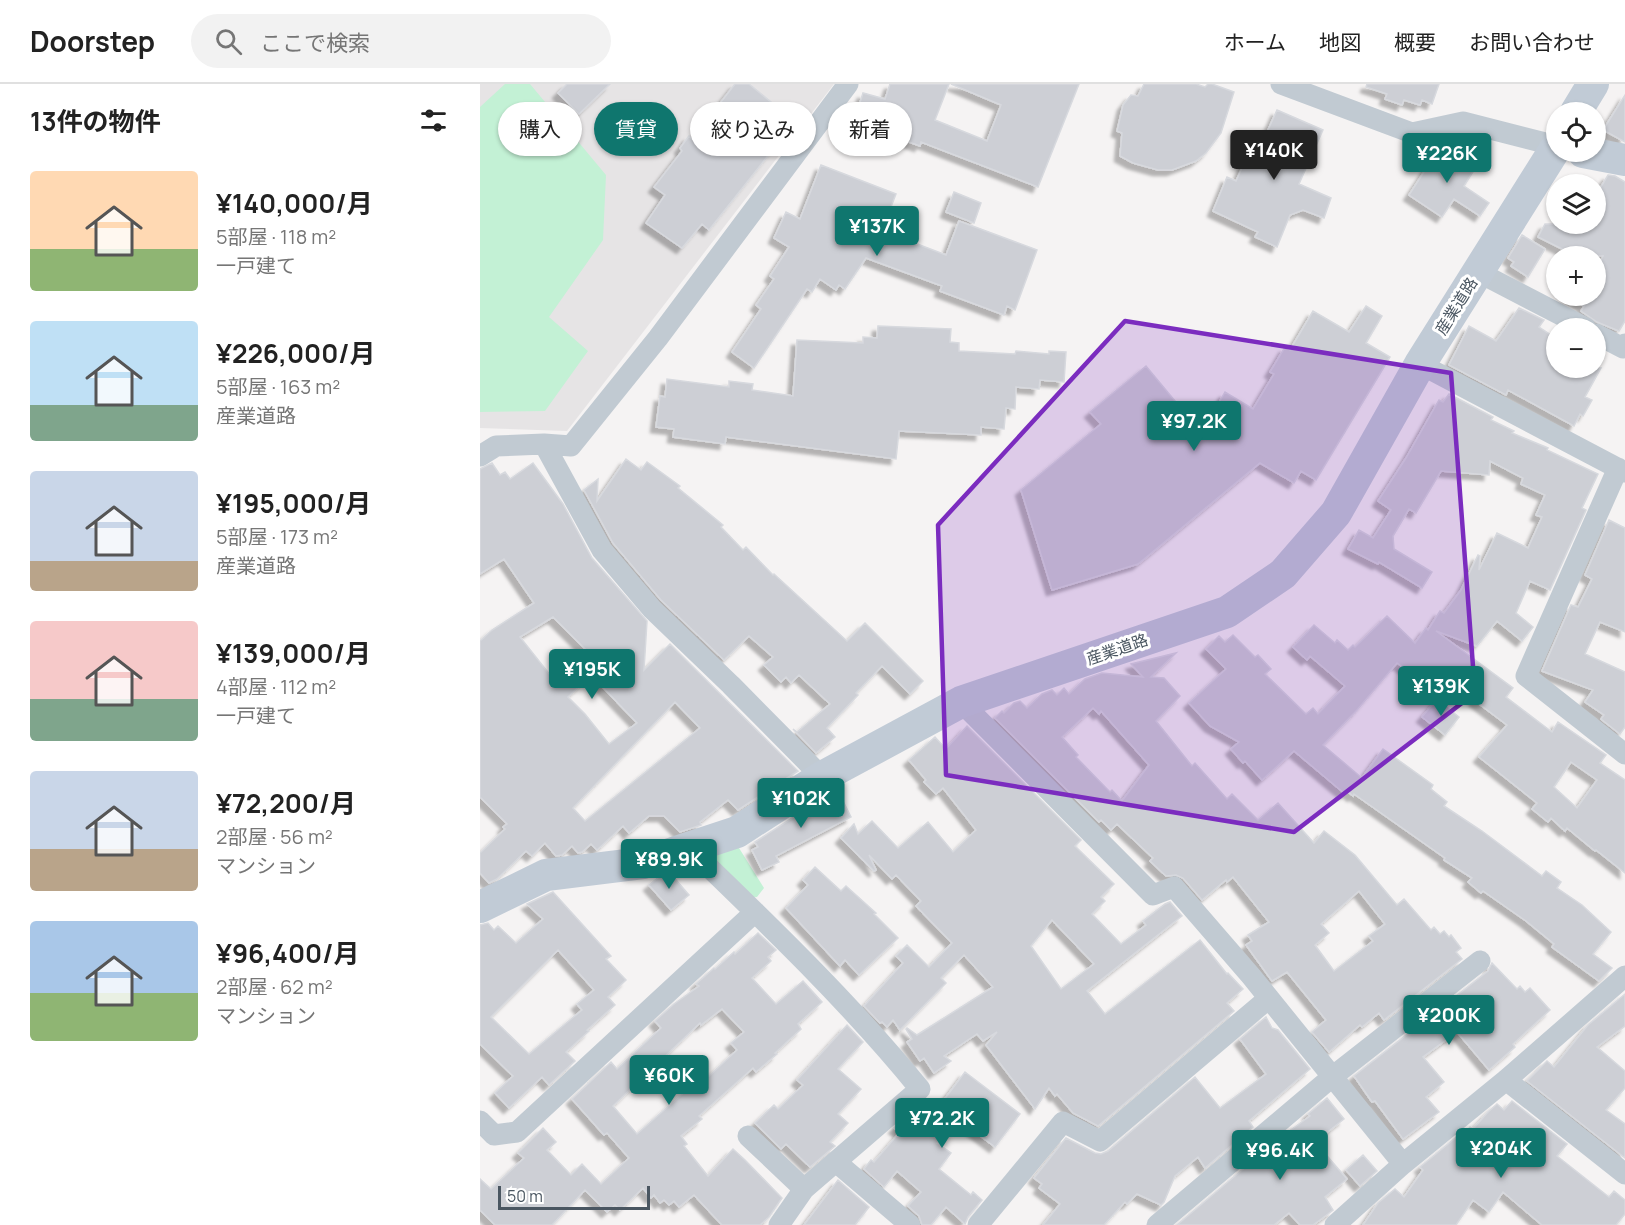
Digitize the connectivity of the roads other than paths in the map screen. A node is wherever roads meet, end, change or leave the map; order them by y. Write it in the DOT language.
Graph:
graph roads {
  1 [pos="848,84"];
  2 [pos="1281,84"];
  3 [pos="1593,84"];
  4 [pos="1582,102"];
  5 [pos="1546,143"];
  6 [pos="1606,156"];
  7 [pos="1625,160"];
  8 [pos="1547,162"];
  9 [pos="1478,272"];
  10 [pos="1567,318"];
  11 [pos="1606,339"];
  12 [pos="1625,344"];
  13 [pos="1419,364"];
  14 [pos="544,444"];
  15 [pos="480,456"];
  16 [pos="1621,470"];
  17 [pos="961,702"];
  18 [pos="1625,754"];
  19 [pos="822,777"];
  20 [pos="689,848"];
  21 [pos="480,907"];
  22 [pos="755,912"];
  23 [pos="1480,961"];
  24 [pos="1625,976"];
  25 [pos="1269,998"];
  26 [pos="1332,1077"];
  27 [pos="1506,1080"];
  28 [pos="480,1121"];
  29 [pos="748,1136"];
  30 [pos="836,1162"];
  31 [pos="1403,1164"];
  32 [pos="1625,1174"];
  33 [pos="804,1189"];
  34 [pos="779,1225"];
  35 [pos="909,1225"];
  36 [pos="978,1225"];
  37 [pos="1157,1225"];
  38 [pos="1335,1225"];
  1 -- 14 [label="street"];
  2 -- 5 [label="street"];
  3 -- 4 [label="street"];
  6 -- 7 [label="street"];
  8 -- 9 [label="street, 産業道路"];
  9 -- 10 [label="street"];
  9 -- 13 [label="street, 産業道路"];
  11 -- 12 [label="street"];
  13 -- 16 [label="street"];
  13 -- 17 [label="street, 産業道路"];
  14 -- 15 [label="street"];
  14 -- 19 [label="street"];
  16 -- 18 [label="street"];
  17 -- 19 [label="street, 産業道路"];
  17 -- 25 [label="street"];
  19 -- 20 [label="street, 産業道路"];
  20 -- 21 [label="street, 産業道路"];
  20 -- 22 [label="street"];
  22 -- 28 [label="street"];
  22 -- 30 [label="street"];
  23 -- 26 [label="street"];
  24 -- 27 [label="street"];
  25 -- 26 [label="street"];
  25 -- 36 [label="street"];
  26 -- 31 [label="street"];
  26 -- 37 [label="street"];
  27 -- 31 [label="street"];
  27 -- 32 [label="street"];
  29 -- 33 [label="street"];
  30 -- 33 [label="street"];
  30 -- 35 [label="street"];
  31 -- 38 [label="street"];
  33 -- 34 [label="street"];
}
